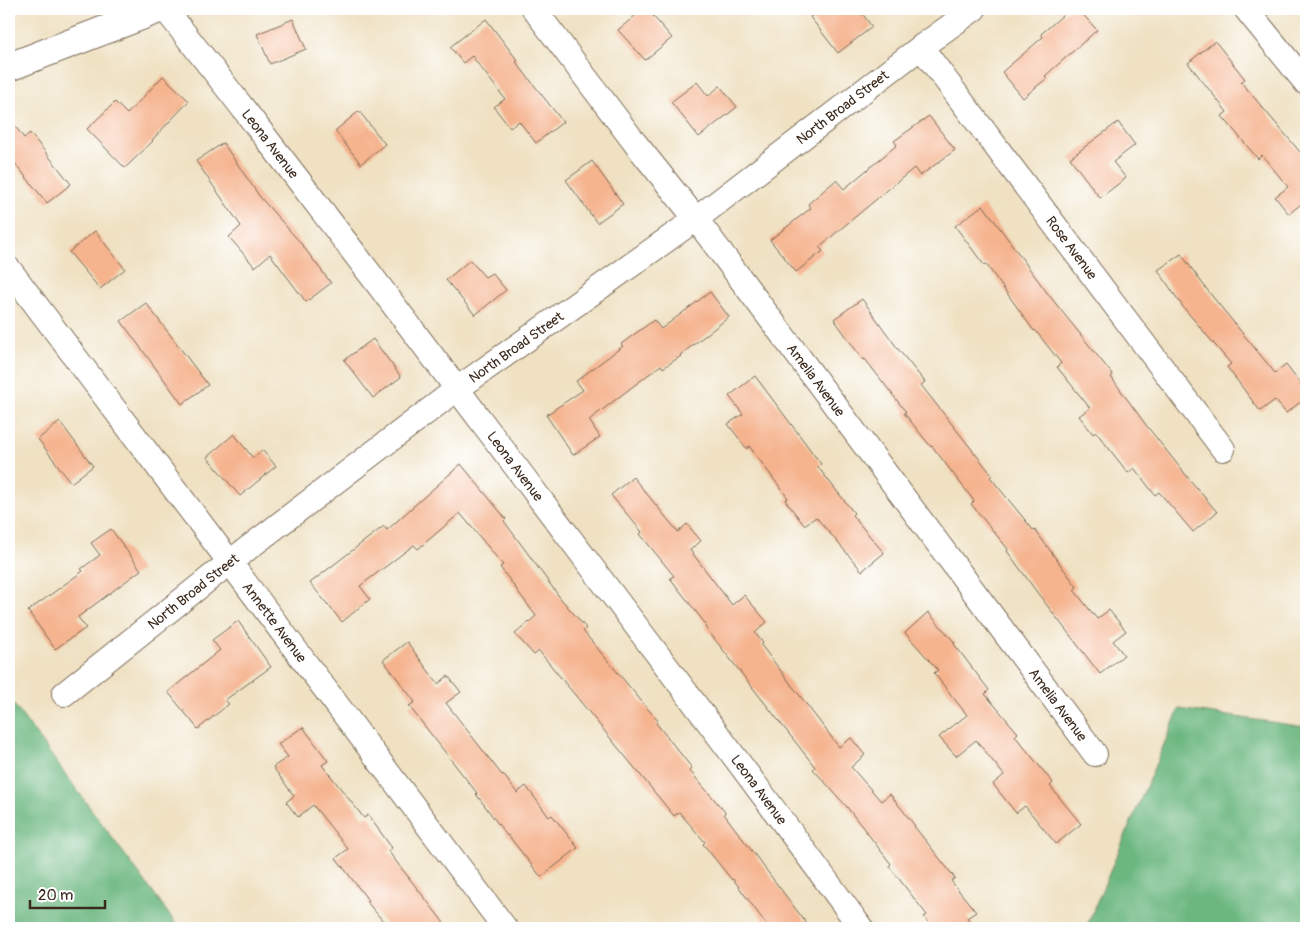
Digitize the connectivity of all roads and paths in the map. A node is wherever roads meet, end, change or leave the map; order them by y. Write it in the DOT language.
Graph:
graph roads {
  1 [pos="159,9"];
  2 [pos="165,9"];
  3 [pos="534,9"];
  4 [pos="974,9"];
  5 [pos="1246,9"];
  6 [pos="921,47"];
  7 [pos="9,67"];
  8 [pos="1306,83"];
  9 [pos="696,219"];
  10 [pos="9,269"];
  11 [pos="457,389"];
  12 [pos="1223,448"];
  13 [pos="230,562"];
  14 [pos="64,694"];
  15 [pos="1095,754"];
  16 [pos="505,928"];
  17 [pos="861,928"];
  1 -- 7 [label="street"];
  2 -- 11 [label="street, Leona Avenue"];
  3 -- 9 [label="street, Amelia Avenue"];
  4 -- 6 [label="street, North Broad Street"];
  5 -- 8 [label="street"];
  6 -- 9 [label="street, North Broad Street"];
  6 -- 12 [label="street, Rose Avenue"];
  9 -- 11 [label="street, North Broad Street"];
  9 -- 15 [label="street, Amelia Avenue"];
  10 -- 13 [label="street, Annette Avenue"];
  11 -- 13 [label="street, North Broad Street"];
  11 -- 17 [label="street, Leona Avenue"];
  13 -- 14 [label="street, North Broad Street"];
  13 -- 16 [label="street, Annette Avenue"];
}
